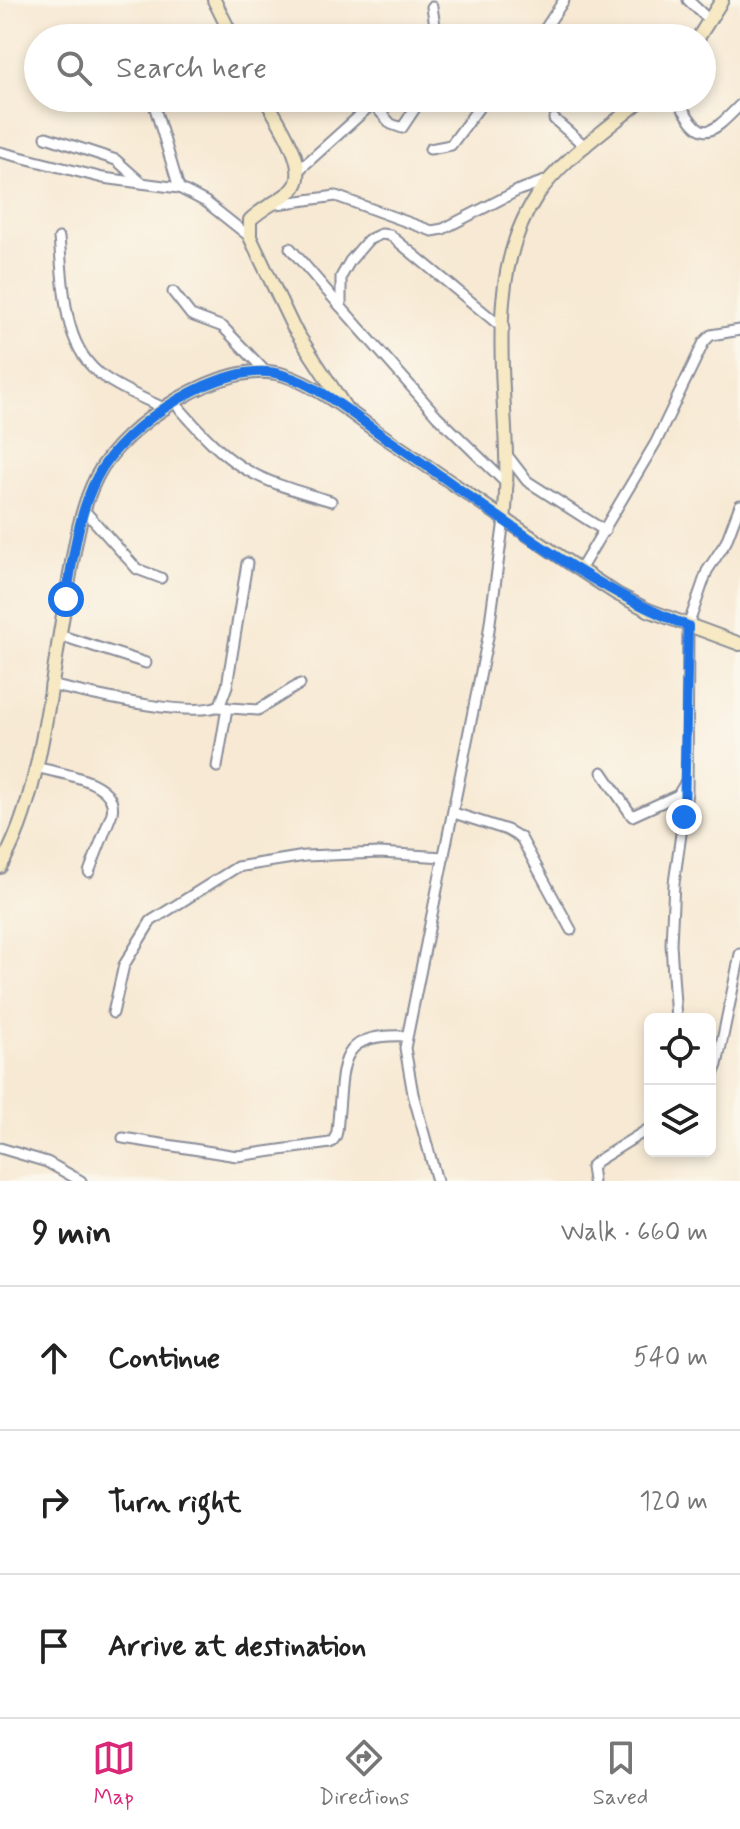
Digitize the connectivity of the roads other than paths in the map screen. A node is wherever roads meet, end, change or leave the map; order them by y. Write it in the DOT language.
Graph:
graph roads {
  1 [pos="214,0"];
  2 [pos="564,0"];
  3 [pos="688,0"];
  4 [pos="722,0"];
  5 [pos="432,7"];
  6 [pos="708,19"];
  7 [pos="226,24"];
  8 [pos="435,24"];
  9 [pos="548,24"];
  10 [pos="705,24"];
  11 [pos="740,105"];
  12 [pos="156,112"];
  13 [pos="272,112"];
  14 [pos="365,112"];
  15 [pos="383,112"];
  16 [pos="413,112"];
  17 [pos="476,112"];
  18 [pos="627,112"];
  19 [pos="685,112"];
  20 [pos="554,119"];
  21 [pos="46,137"];
  22 [pos="586,147"];
  23 [pos="430,149"];
  24 [pos="0,152"];
  25 [pos="299,170"];
  26 [pos="551,179"];
  27 [pos="142,183"];
  28 [pos="179,188"];
  29 [pos="271,205"];
  30 [pos="250,237"];
  31 [pos="59,238"];
  32 [pos="290,248"];
  33 [pos="173,292"];
  34 [pos="341,307"];
  35 [pos="504,329"];
  36 [pos="740,330"];
  37 [pos="266,372"];
  38 [pos="170,406"];
  39 [pos="347,410"];
  40 [pos="507,455"];
  41 [pos="508,485"];
  42 [pos="331,501"];
  43 [pos="740,505"];
  44 [pos="84,510"];
  45 [pos="504,520"];
  46 [pos="605,531"];
  47 [pos="247,563"];
  48 [pos="580,570"];
  49 [pos="161,578"];
  50 [pos="688,626"];
  51 [pos="59,635"];
  52 [pos="740,644"];
  53 [pos="146,663"];
  54 [pos="300,684"];
  55 [pos="50,685"];
  56 [pos="222,707"];
  57 [pos="35,767"];
  58 [pos="217,767"];
  59 [pos="602,772"];
  60 [pos="687,780"];
  61 [pos="454,813"];
  62 [pos="444,857"];
  63 [pos="0,867"];
  64 [pos="89,872"];
  65 [pos="571,930"];
  66 [pos="740,954"];
  67 [pos="113,1013"];
  68 [pos="676,1013"];
  69 [pos="406,1036"];
  70 [pos="716,1067"];
  71 [pos="644,1132"];
  72 [pos="123,1138"];
  73 [pos="0,1148"];
  74 [pos="81,1181"];
  75 [pos="437,1181"];
  76 [pos="593,1181"];
  1 -- 7 [label="main road"];
  2 -- 9 [label="street"];
  3 -- 6 [label="street"];
  4 -- 6 [label="main road"];
  5 -- 8 [label="street"];
  6 -- 10 [label="main road"];
  11 -- 19 [label="street"];
  12 -- 28 [label="street"];
  13 -- 25 [label="main road"];
  14 -- 25 [label="street"];
  15 -- 16 [label="street"];
  17 -- 23 [label="street"];
  18 -- 22 [label="main road"];
  20 -- 22 [label="street"];
  21 -- 27 [label="street"];
  22 -- 26 [label="main road"];
  24 -- 27 [label="street"];
  25 -- 29 [label="main road"];
  26 -- 29 [label="street"];
  26 -- 35 [label="main road"];
  27 -- 28 [label="street"];
  28 -- 30 [label="street"];
  29 -- 30 [label="main road"];
  30 -- 39 [label="main road"];
  31 -- 38 [label="street"];
  32 -- 34 [label="street"];
  33 -- 37 [label="street"];
  34 -- 35 [label="street"];
  34 -- 41 [label="street"];
  35 -- 40 [label="main road"];
  36 -- 46 [label="street"];
  37 -- 38 [label="main road"];
  37 -- 39 [label="main road"];
  38 -- 42 [label="street"];
  38 -- 44 [label="main road"];
  39 -- 45 [label="main road"];
  40 -- 41 [label="main road"];
  40 -- 46 [label="street"];
  41 -- 45 [label="main road"];
  43 -- 50 [label="street"];
  44 -- 49 [label="street"];
  44 -- 51 [label="main road"];
  45 -- 48 [label="main road"];
  45 -- 61 [label="street"];
  46 -- 48 [label="street"];
  47 -- 56 [label="street"];
  48 -- 50 [label="main road"];
  50 -- 52 [label="main road"];
  50 -- 60 [label="street"];
  51 -- 53 [label="street"];
  51 -- 55 [label="main road"];
  54 -- 56 [label="street"];
  55 -- 56 [label="street"];
  55 -- 57 [label="main road"];
  56 -- 58 [label="street"];
  57 -- 63 [label="main road"];
  57 -- 64 [label="street"];
  59 -- 60 [label="street"];
  60 -- 68 [label="street"];
  61 -- 62 [label="street"];
  61 -- 65 [label="street"];
  62 -- 67 [label="street"];
  62 -- 69 [label="street"];
  66 -- 70 [label="street"];
  69 -- 72 [label="street"];
  69 -- 75 [label="street"];
  71 -- 76 [label="street"];
  73 -- 74 [label="street"];
}
